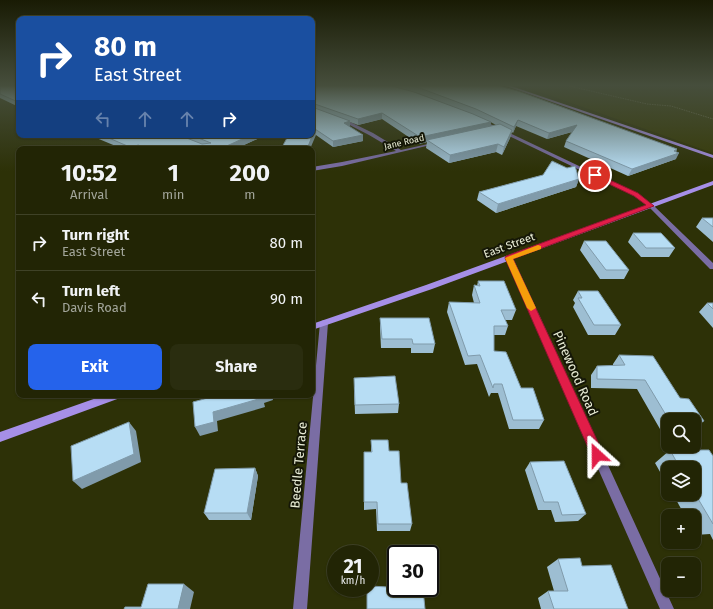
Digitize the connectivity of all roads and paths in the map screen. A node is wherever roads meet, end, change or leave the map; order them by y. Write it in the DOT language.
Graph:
graph roads {
  1 [pos="590,114"];
  2 [pos="698,114"];
  3 [pos="336,117"];
  4 [pos="473,117"];
  5 [pos="713,119"];
  6 [pos="498,129"];
  7 [pos="491,131"];
  8 [pos="445,141"];
  9 [pos="400,151"];
  10 [pos="713,157"];
  11 [pos="315,168"];
  12 [pos="713,183"];
  13 [pos="651,206"];
  14 [pos="509,258"];
  15 [pos="713,267"];
  16 [pos="324,323"];
  17 [pos="315,326"];
  18 [pos="109,398"];
  19 [pos="0,437"];
  20 [pos="300,609"];
  21 [pos="667,609"];
  1 -- 10 [label="main road"];
  2 -- 5 [label="path"];
  3 -- 9 [label="street"];
  4 -- 6 [label="street"];
  6 -- 7 [label="street"];
  6 -- 13 [label="street"];
  8 -- 9 [label="street, Jane Road"];
  9 -- 11 [label="street, Jane Road"];
  12 -- 13 [label="main road, East Street"];
  13 -- 14 [label="main road, East Street"];
  13 -- 15 [label="street"];
  14 -- 16 [label="main road, East Street"];
  14 -- 21 [label="street, Pinewood Road"];
  16 -- 17 [label="main road, East Street"];
  16 -- 20 [label="street, Beedle Terrace"];
  18 -- 19 [label="main road"];
}
